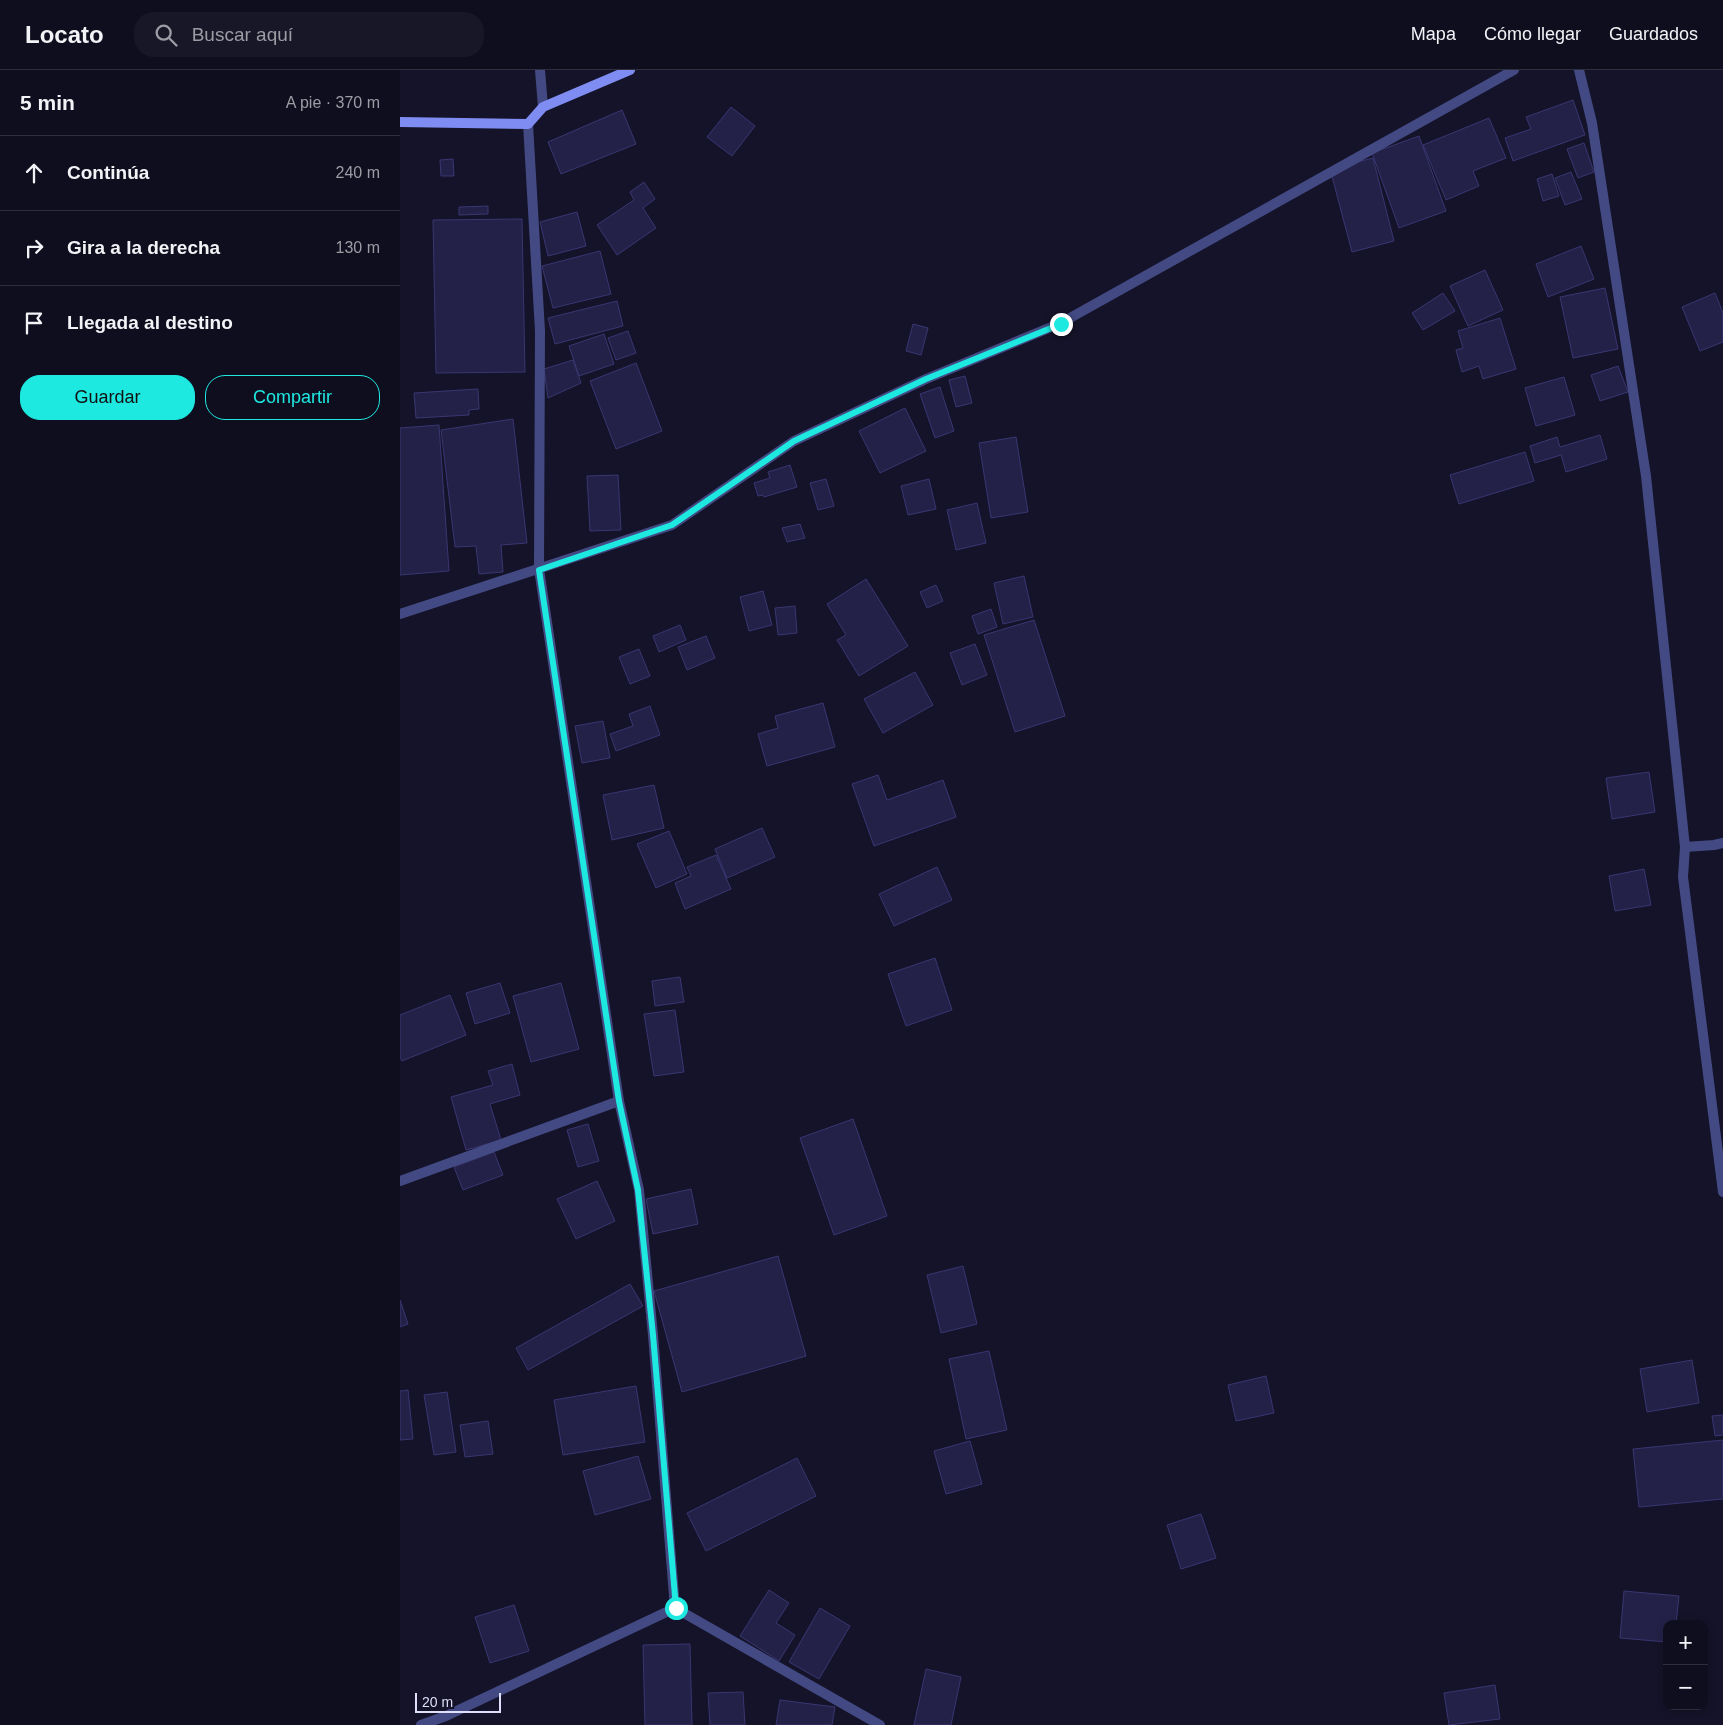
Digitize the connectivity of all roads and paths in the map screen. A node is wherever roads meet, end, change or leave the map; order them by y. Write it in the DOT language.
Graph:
graph roads {
  1 [pos="540,70"];
  2 [pos="630,70"];
  3 [pos="1514,70"];
  4 [pos="1579,70"];
  5 [pos="543,107"];
  6 [pos="400,122"];
  7 [pos="528,124"];
  8 [pos="539,570"];
  9 [pos="400,614"];
  10 [pos="1723,843"];
  11 [pos="1685,847"];
  12 [pos="619,1101"];
  13 [pos="400,1181"];
  14 [pos="1723,1192"];
  15 [pos="676,1608"];
  16 [pos="421,1725"];
  17 [pos="880,1725"];
  1 -- 5 [label="street"];
  2 -- 5 [label="main road"];
  3 -- 8 [label="street"];
  4 -- 11 [label="street"];
  5 -- 7 [label="main road"];
  6 -- 7 [label="main road"];
  7 -- 8 [label="street"];
  8 -- 9 [label="street"];
  8 -- 12 [label="street"];
  10 -- 11 [label="street"];
  11 -- 14 [label="street"];
  12 -- 13 [label="street"];
  12 -- 15 [label="street"];
  15 -- 16 [label="street"];
  15 -- 17 [label="street"];
}
